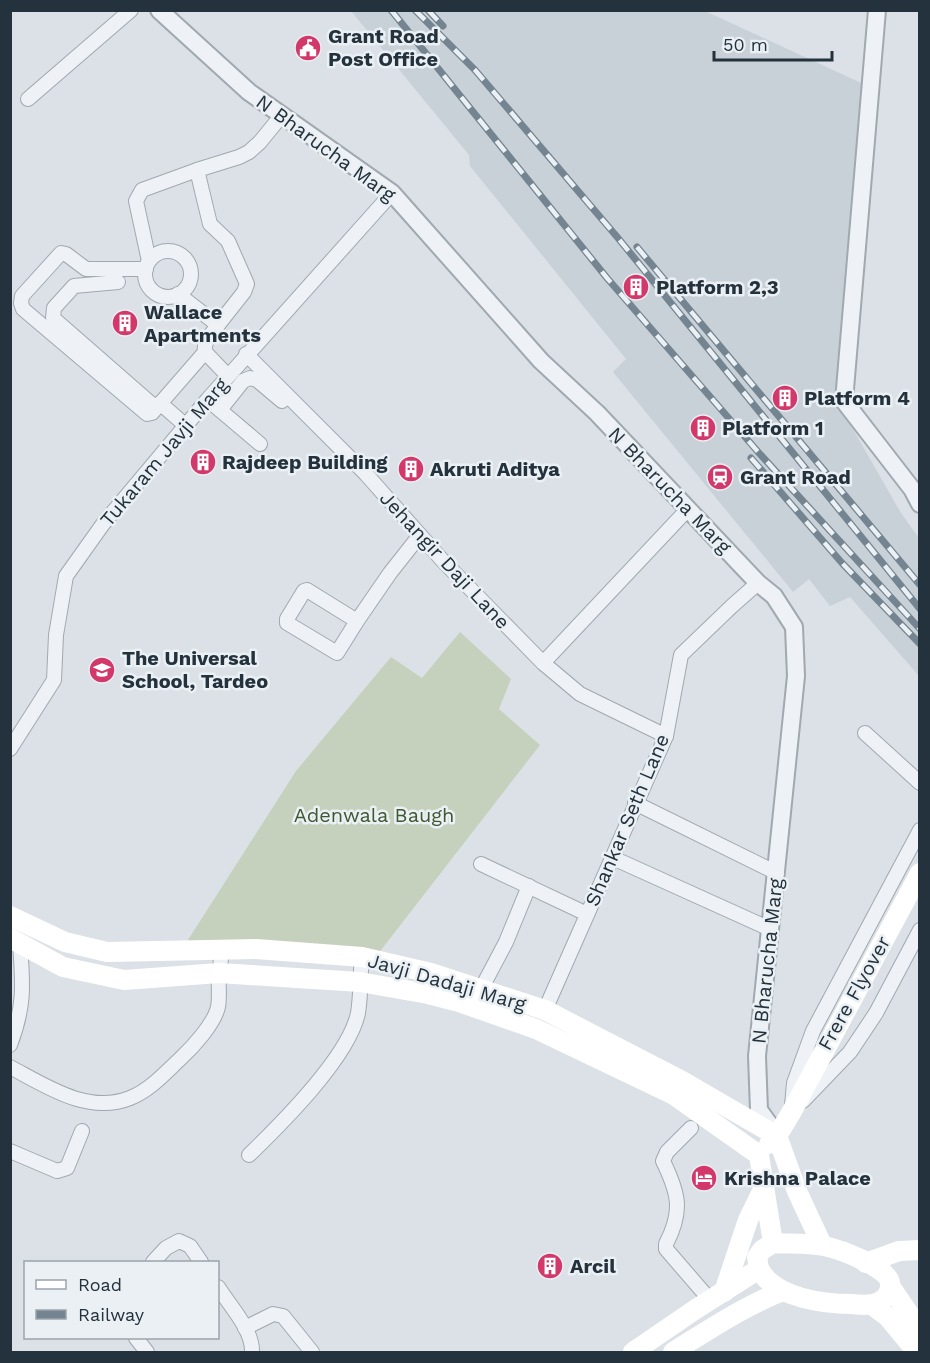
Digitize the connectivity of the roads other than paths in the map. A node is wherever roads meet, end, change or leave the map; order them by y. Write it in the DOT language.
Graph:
graph roads {
  1 [pos="130,10"];
  2 [pos="159,10"];
  3 [pos="877,10"];
  4 [pos="28,99"];
  5 [pos="282,115"];
  6 [pos="197,170"];
  7 [pos="392,193"];
  8 [pos="148,265"];
  9 [pos="118,282"];
  10 [pos="178,294"];
  11 [pos="218,325"];
  12 [pos="205,352"];
  13 [pos="246,354"];
  14 [pos="228,376"];
  15 [pos="250,378"];
  16 [pos="291,398"];
  17 [pos="208,399"];
  18 [pos="158,405"];
  19 [pos="220,410"];
  20 [pos="185,425"];
  21 [pos="260,444"];
  22 [pos="920,504"];
  23 [pos="688,509"];
  24 [pos="420,535"];
  25 [pos="758,583"];
  26 [pos="357,621"];
  27 [pos="543,663"];
  28 [pos="865,733"];
  29 [pos="666,736"];
  30 [pos="10,749"];
  31 [pos="920,783"];
  32 [pos="635,803"];
  33 [pos="920,830"];
  34 [pos="613,858"];
  35 [pos="481,864"];
  36 [pos="777,873"];
  37 [pos="920,873"];
  38 [pos="529,886"];
  39 [pos="587,914"];
  40 [pos="10,916"];
  41 [pos="770,929"];
  42 [pos="920,930"];
  43 [pos="15,940"];
  44 [pos="223,948"];
  45 [pos="362,957"];
  46 [pos="403,968"];
  47 [pos="219,973"];
  48 [pos="360,982"];
  49 [pos="482,988"];
  50 [pos="400,989"];
  51 [pos="474,1006"];
  52 [pos="545,1010"];
  53 [pos="10,1045"];
  54 [pos="10,1067"];
  55 [pos="791,1113"];
  56 [pos="692,1128"];
  57 [pos="82,1131"];
  58 [pos="777,1136"];
  59 [pos="10,1151"];
  60 [pos="249,1155"];
  61 [pos="759,1155"];
  62 [pos="764,1187"];
  63 [pos="773,1243"];
  64 [pos="822,1245"];
  65 [pos="920,1250"];
  66 [pos="155,1261"];
  67 [pos="200,1261"];
  68 [pos="866,1263"];
  69 [pos="759,1269"];
  70 [pos="890,1286"];
  71 [pos="219,1289"];
  72 [pos="783,1291"];
  73 [pos="717,1296"];
  74 [pos="872,1305"];
  75 [pos="245,1328"];
  76 [pos="920,1330"];
  77 [pos="137,1339"];
  78 [pos="147,1353"];
  79 [pos="252,1353"];
  80 [pos="312,1353"];
  81 [pos="633,1353"];
  82 [pos="673,1353"];
  83 [pos="917,1353"];
  1 -- 4 [label="street"];
  2 -- 5 [label="street, N Bharucha Marg"];
  3 -- 22 [label="street"];
  5 -- 6 [label="street"];
  5 -- 7 [label="street, N Bharucha Marg"];
  6 -- 8 [label="street"];
  6 -- 11 [label="street"];
  7 -- 13 [label="street, Tukaram Javji Marg"];
  7 -- 23 [label="street, N Bharucha Marg"];
  8 -- 10 [label="street"];
  8 -- 10 [label="street"];
  8 -- 18 [label="street"];
  9 -- 18 [label="street"];
  10 -- 11 [label="street"];
  11 -- 12 [label="street"];
  12 -- 14 [label="street"];
  12 -- 18 [label="street"];
  13 -- 14 [label="street, Tukaram Javji Marg"];
  13 -- 15 [label="street"];
  13 -- 16 [label="street, Jehangir Daji Lane"];
  14 -- 17 [label="street, Tukaram Javji Marg"];
  15 -- 16 [label="street"];
  15 -- 19 [label="street"];
  16 -- 24 [label="street, Jehangir Daji Lane"];
  17 -- 19 [label="street"];
  17 -- 20 [label="street, Tukaram Javji Marg"];
  18 -- 20 [label="street"];
  19 -- 21 [label="street"];
  20 -- 30 [label="street, Tukaram Javji Marg"];
  23 -- 25 [label="street, N Bharucha Marg"];
  23 -- 27 [label="street"];
  24 -- 26 [label="street"];
  24 -- 27 [label="street, Jehangir Daji Lane"];
  25 -- 29 [label="street, Shankar Seth Lane"];
  25 -- 36 [label="street, N Bharucha Marg"];
  26 -- 26 [label="street"];
  27 -- 29 [label="street, Jehangir Daji Lane"];
  28 -- 31 [label="street"];
  29 -- 32 [label="street, Shankar Seth Lane"];
  32 -- 34 [label="street, Shankar Seth Lane"];
  32 -- 36 [label="street"];
  33 -- 55 [label="street"];
  34 -- 39 [label="street, Shankar Seth Lane"];
  34 -- 41 [label="street"];
  35 -- 38 [label="street"];
  36 -- 41 [label="street, N Bharucha Marg"];
  37 -- 55 [label="main road, Frere Flyover"];
  38 -- 39 [label="street"];
  38 -- 49 [label="street"];
  39 -- 52 [label="street, Shankar Seth Lane"];
  40 -- 44 [label="main road, Javji Dadaji Marg"];
  41 -- 58 [label="street, N Bharucha Marg"];
  42 -- 55 [label="street"];
  43 -- 47 [label="main road, Javji Dadaji Marg"];
  43 -- 53 [label="street"];
  44 -- 45 [label="main road, Javji Dadaji Marg"];
  44 -- 47 [label="street"];
  45 -- 46 [label="main road, Javji Dadaji Marg"];
  45 -- 48 [label="street"];
  46 -- 49 [label="main road, Javji Dadaji Marg"];
  46 -- 50 [label="main road"];
  47 -- 48 [label="main road, Javji Dadaji Marg"];
  47 -- 54 [label="street"];
  48 -- 50 [label="main road, Javji Dadaji Marg"];
  48 -- 60 [label="street"];
  49 -- 51 [label="street"];
  49 -- 52 [label="main road, Javji Dadaji Marg"];
  50 -- 51 [label="main road, Javji Dadaji Marg"];
  51 -- 61 [label="main road, Javji Dadaji Marg"];
  52 -- 58 [label="main road, Javji Dadaji Marg"];
  55 -- 58 [label="main road, Frere Flyover"];
  56 -- 73 [label="street"];
  57 -- 59 [label="street"];
  58 -- 61 [label="main road, Frere Flyover"];
  58 -- 64 [label="main road"];
  61 -- 62 [label="main road"];
  62 -- 63 [label="main road"];
  62 -- 73 [label="main road"];
  63 -- 64 [label="main road"];
  63 -- 69 [label="main road"];
  64 -- 68 [label="main road"];
  65 -- 68 [label="main road"];
  66 -- 67 [label="street"];
  68 -- 70 [label="main road"];
  69 -- 72 [label="main road"];
  69 -- 73 [label="main road"];
  70 -- 74 [label="main road"];
  70 -- 76 [label="main road"];
  71 -- 75 [label="street"];
  72 -- 74 [label="main road"];
  72 -- 82 [label="main road"];
  73 -- 81 [label="main road"];
  74 -- 83 [label="main road"];
  75 -- 79 [label="street"];
  75 -- 80 [label="street"];
  77 -- 78 [label="street"];
}
